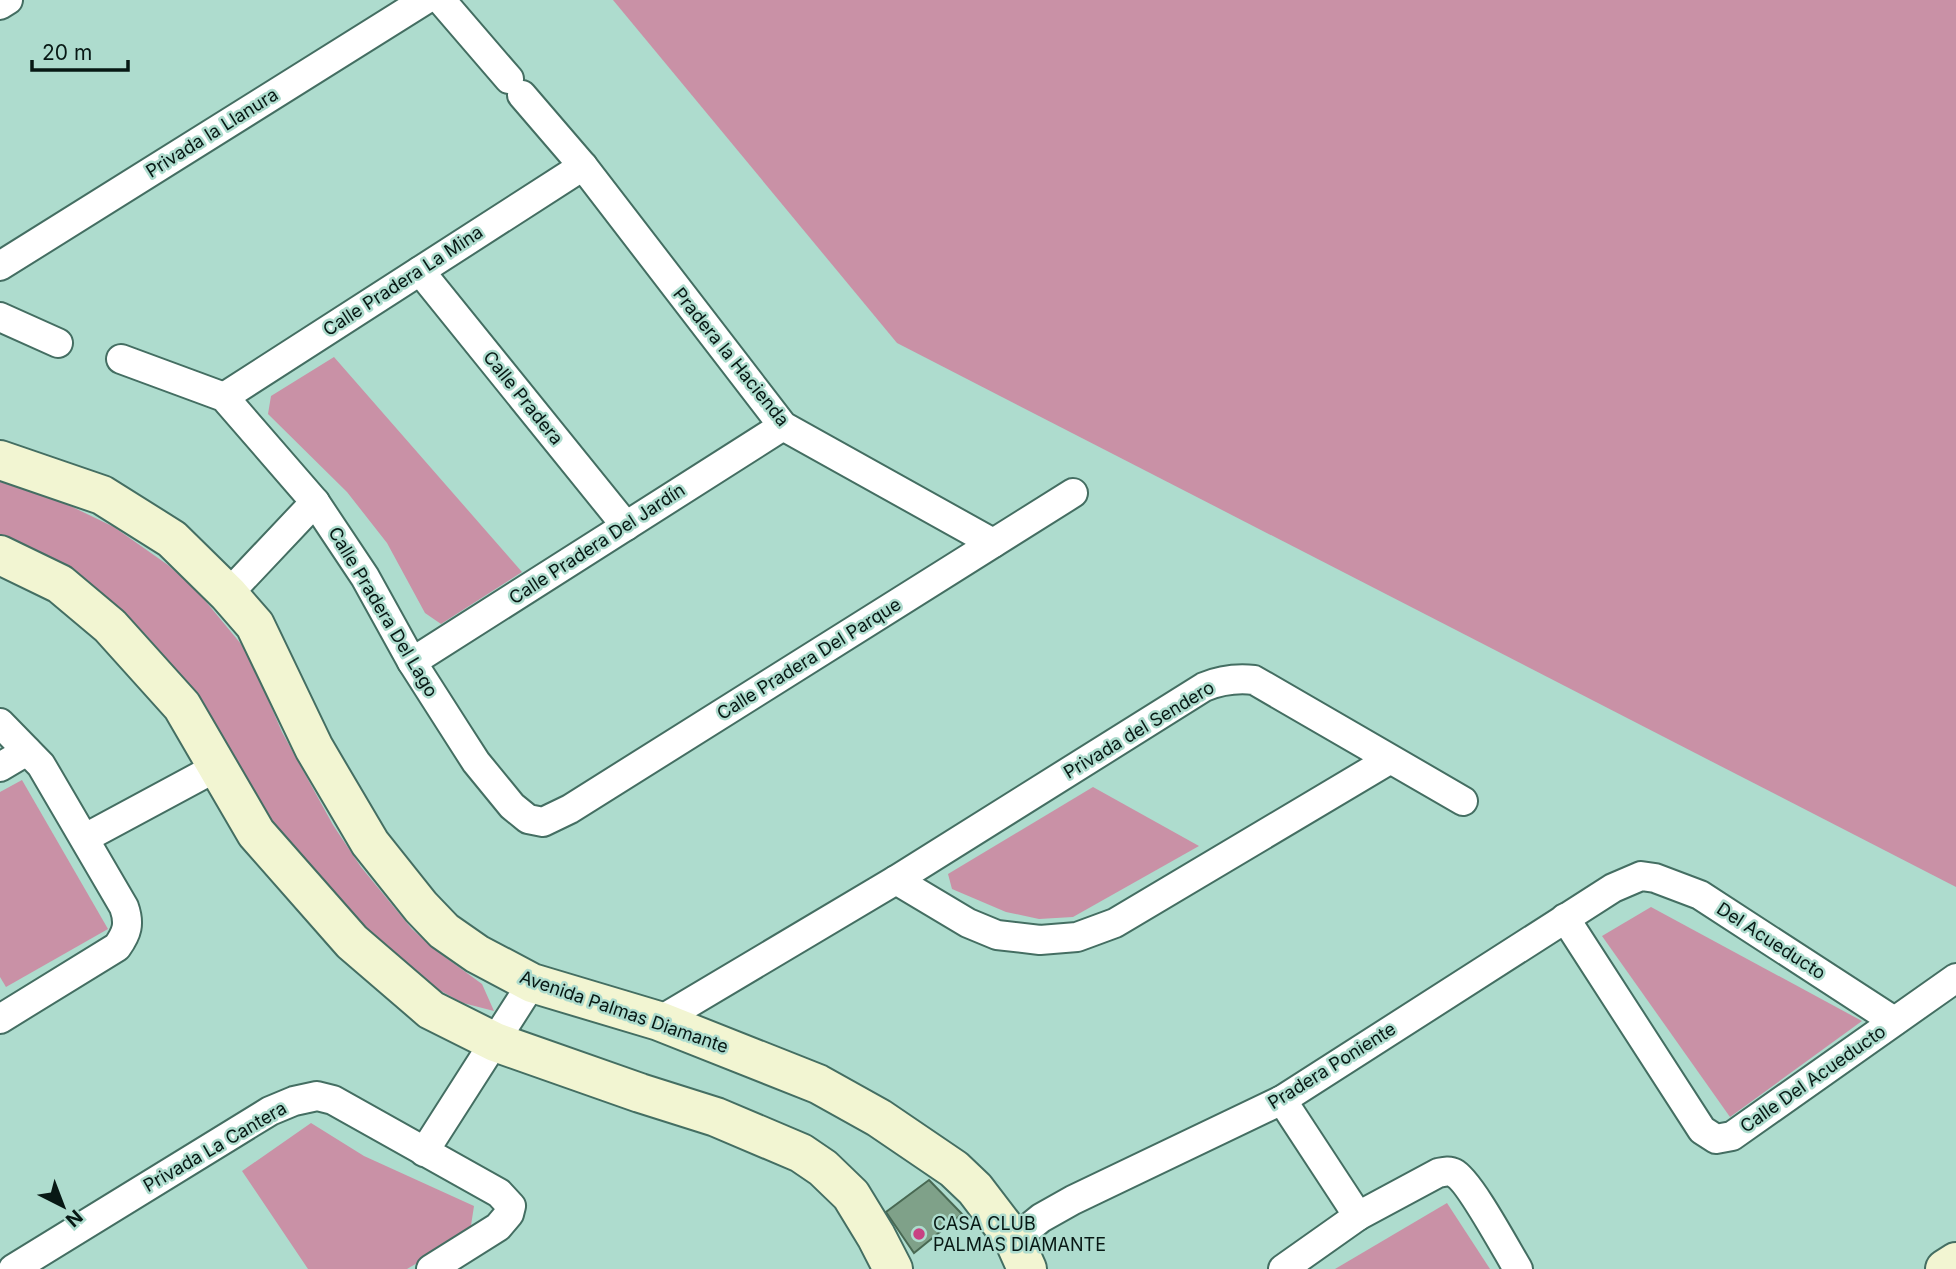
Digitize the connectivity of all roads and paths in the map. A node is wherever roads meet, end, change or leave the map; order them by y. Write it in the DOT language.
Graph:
graph roads {
  1 [pos="8,0"];
  2 [pos="425,0"];
  3 [pos="441,0"];
  4 [pos="0,5"];
  5 [pos="583,166"];
  6 [pos="0,266"];
  7 [pos="420,271"];
  8 [pos="0,317"];
  9 [pos="58,343"];
  10 [pos="121,359"];
  11 [pos="224,397"];
  12 [pos="783,426"];
  13 [pos="0,460"];
  14 [pos="1073,493"];
  15 [pos="315,502"];
  16 [pos="626,526"];
  17 [pos="993,543"];
  18 [pos="0,555"];
  19 [pos="228,594"];
  20 [pos="412,662"];
  21 [pos="0,723"];
  22 [pos="27,751"];
  23 [pos="1389,760"];
  24 [pos="0,766"];
  25 [pos="217,766"];
  26 [pos="1463,801"];
  27 [pos="543,822"];
  28 [pos="85,838"];
  29 [pos="1641,877"];
  30 [pos="896,880"];
  31 [pos="1565,918"];
  32 [pos="1956,978"];
  33 [pos="532,983"];
  34 [pos="0,1019"];
  35 [pos="659,1021"];
  36 [pos="1894,1021"];
  37 [pos="495,1042"];
  38 [pos="1282,1100"];
  39 [pos="424,1152"];
  40 [pos="1358,1216"];
  41 [pos="1020,1255"];
  42 [pos="1956,1262"];
  43 [pos="13,1269"];
  44 [pos="431,1269"];
  45 [pos="892,1269"];
  46 [pos="1283,1269"];
  47 [pos="1518,1269"];
  48 [pos="1945,1269"];
  1 -- 4 [label="street"];
  2 -- 6 [label="street, Privada la Llanura"];
  3 -- 5 [label="street, Pradera la Hacienda"];
  5 -- 7 [label="street, Calle Pradera La Mina"];
  5 -- 12 [label="street, Pradera la Hacienda"];
  7 -- 11 [label="street, Calle Pradera La Mina"];
  7 -- 16 [label="street, Calle Pradera"];
  8 -- 9 [label="street"];
  10 -- 11 [label="street"];
  11 -- 15 [label="street, Calle Pradera Del Lago"];
  12 -- 16 [label="street, Calle Pradera Del Jardín"];
  12 -- 17 [label="street, Pradera la Hacienda"];
  13 -- 19 [label="street, Avenida Palmas Diamante"];
  14 -- 17 [label="street, Calle Pradera Del Parque"];
  15 -- 19 [label="street"];
  15 -- 20 [label="street, Calle Pradera Del Lago"];
  16 -- 20 [label="street, Calle Pradera Del Jardín"];
  17 -- 27 [label="street, Calle Pradera Del Parque"];
  18 -- 25 [label="street"];
  19 -- 33 [label="street, Avenida Palmas Diamante"];
  20 -- 27 [label="street, Calle Pradera Del Lago"];
  21 -- 22 [label="street"];
  22 -- 24 [label="street"];
  22 -- 28 [label="street"];
  23 -- 26 [label="street, Privada del Sendero"];
  23 -- 30 [label="street"];
  23 -- 30 [label="street, Privada del Sendero"];
  25 -- 28 [label="street"];
  25 -- 37 [label="street"];
  28 -- 34 [label="street"];
  29 -- 31 [label="street, Pradera Poniente"];
  29 -- 36 [label="street, Del Acueducto"];
  30 -- 35 [label="street, Privada del Sendero"];
  31 -- 36 [label="street, Calle Del Acueducto"];
  31 -- 38 [label="street, Pradera Poniente"];
  32 -- 36 [label="street, Calle Del Acueducto"];
  33 -- 35 [label="street, Avenida Palmas Diamante"];
  33 -- 37 [label="street"];
  35 -- 41 [label="street, Avenida Palmas Diamante"];
  37 -- 39 [label="street"];
  37 -- 45 [label="street"];
  38 -- 40 [label="street"];
  38 -- 41 [label="street, Pradera Poniente"];
  39 -- 43 [label="street, Privada La Cantera"];
  39 -- 44 [label="street, Privada La Cantera"];
  40 -- 46 [label="street"];
  40 -- 47 [label="street"];
  42 -- 48 [label="street"];
}
